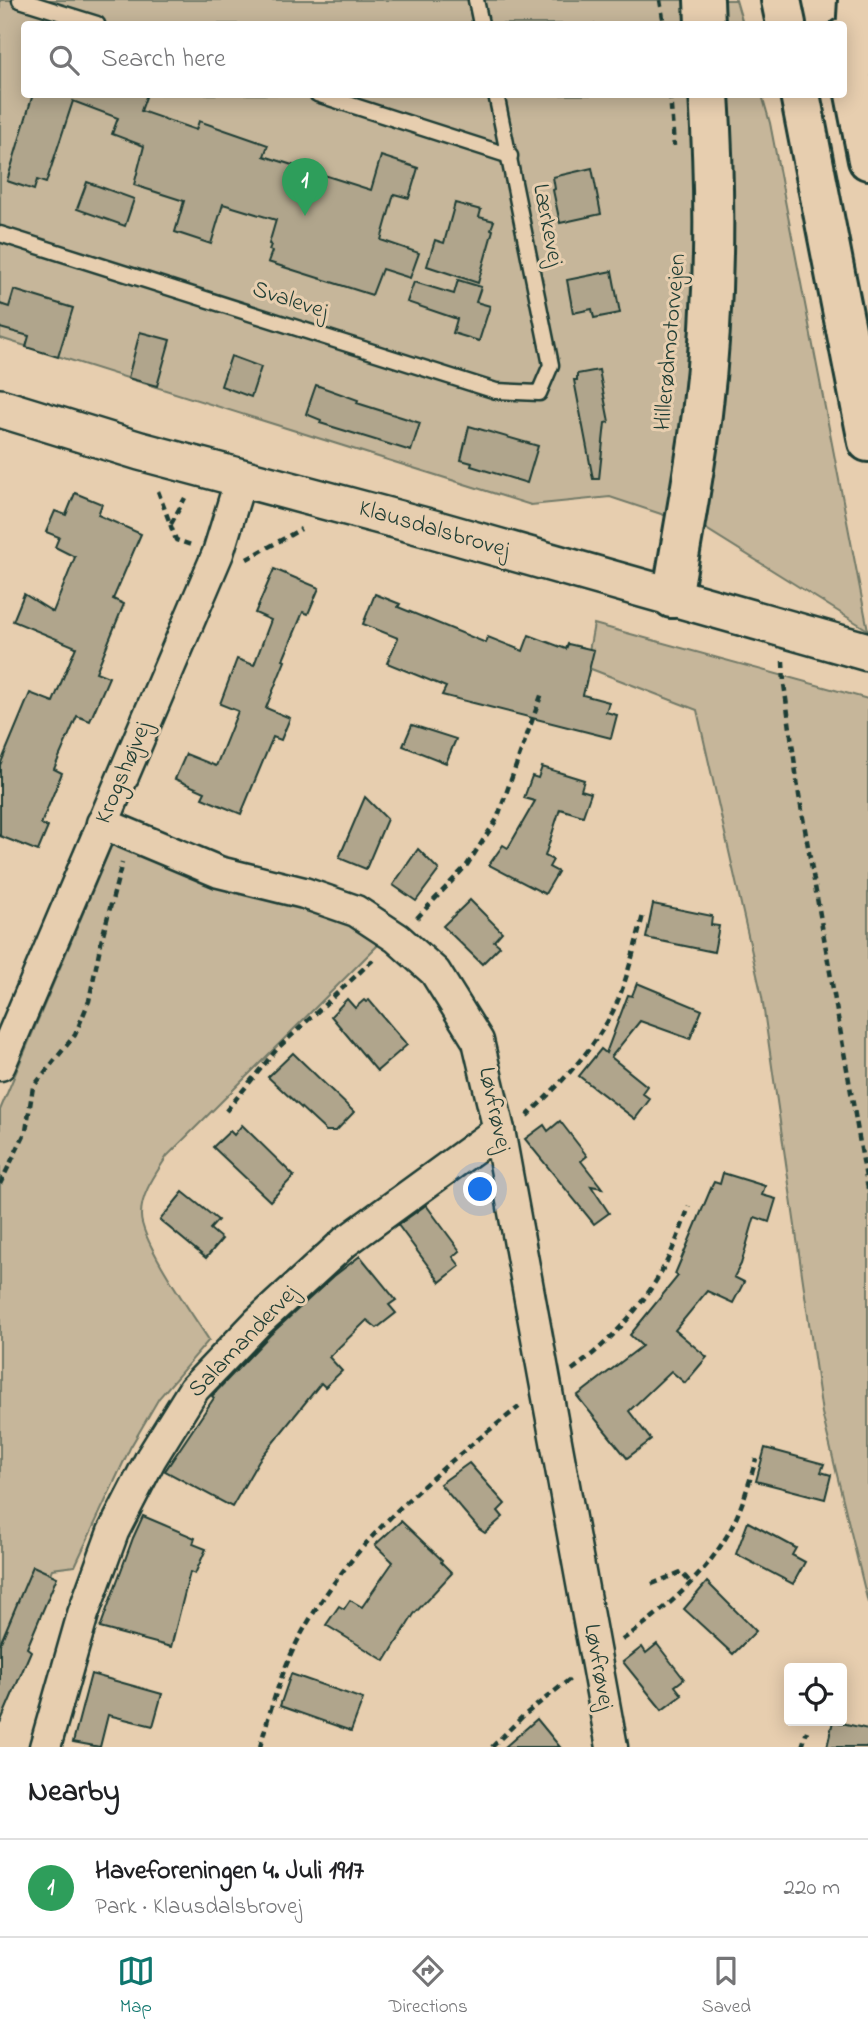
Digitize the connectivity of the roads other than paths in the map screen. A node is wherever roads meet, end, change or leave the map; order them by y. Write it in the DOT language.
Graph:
graph roads {
  1 [pos="20,0"];
  2 [pos="476,0"];
  3 [pos="704,0"];
  4 [pos="781,0"];
  5 [pos="836,0"];
  6 [pos="858,0"];
  7 [pos="87,21"];
  8 [pos="480,21"];
  9 [pos="705,21"];
  10 [pos="785,21"];
  11 [pos="840,21"];
  12 [pos="847,54"];
  13 [pos="853,85"];
  14 [pos="329,98"];
  15 [pos="497,98"];
  16 [pos="709,98"];
  17 [pos="801,98"];
  18 [pos="510,156"];
  19 [pos="868,160"];
  20 [pos="0,234"];
  21 [pos="551,365"];
  22 [pos="0,408"];
  23 [pos="868,442"];
  24 [pos="242,478"];
  25 [pos="672,598"];
  26 [pos="868,652"];
  27 [pos="102,824"];
  28 [pos="0,1065"];
  29 [pos="499,1130"];
  30 [pos="45,1747"];
  31 [pos="612,1747"];
  1 -- 7 [label="lane"];
  2 -- 8 [label="lane"];
  3 -- 9 [label="highway"];
  4 -- 10 [label="highway"];
  5 -- 11 [label="highway"];
  6 -- 13 [label="highway"];
  12 -- 13 [label="highway"];
  13 -- 19 [label="highway"];
  14 -- 18 [label="lane"];
  15 -- 18 [label="lane, Lærkevej"];
  16 -- 25 [label="highway"];
  17 -- 23 [label="highway"];
  18 -- 21 [label="lane, Lærkevej"];
  20 -- 21 [label="lane, Svalevej"];
  22 -- 24 [label="street, Klausdalsbrovej"];
  24 -- 25 [label="street, Klausdalsbrovej"];
  24 -- 27 [label="street, Krogshøjvej"];
  25 -- 26 [label="street, Klausdalsbrovej"];
  27 -- 28 [label="street, Krogshøjvej"];
  27 -- 29 [label="street, Løvfrøvej"];
  29 -- 30 [label="street, Salamandervej"];
  29 -- 31 [label="street, Løvfrøvej"];
}
